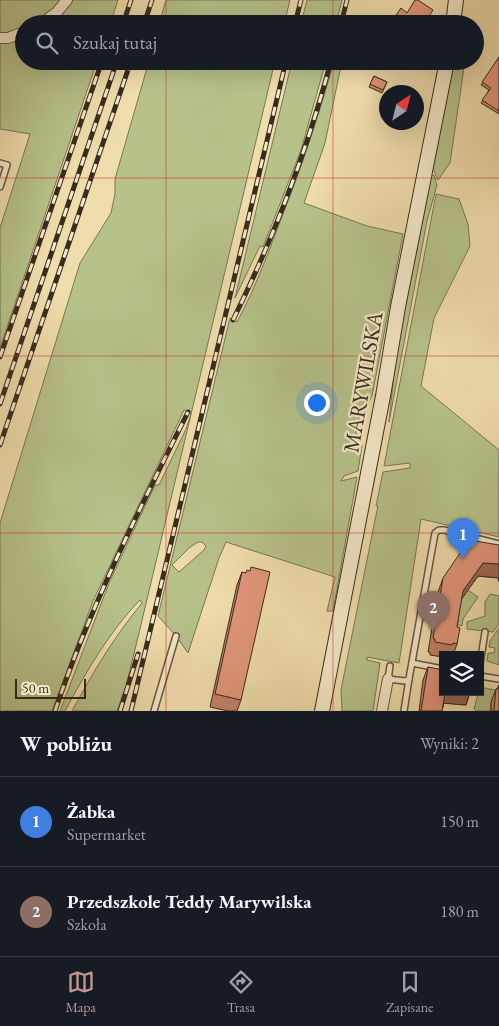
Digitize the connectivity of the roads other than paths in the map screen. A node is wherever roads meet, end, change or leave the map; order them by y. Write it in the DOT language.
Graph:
graph roads {
  1 [pos="67,0"];
  2 [pos="456,0"];
  3 [pos="53,15"];
  4 [pos="454,15"];
  5 [pos="15,35"];
  6 [pos="0,38"];
  7 [pos="445,70"];
  8 [pos="0,163"];
  9 [pos="0,188"];
  10 [pos="499,544"];
  11 [pos="485,632"];
  12 [pos="176,636"];
  13 [pos="482,651"];
  14 [pos="412,663"];
  15 [pos="390,666"];
  16 [pos="439,668"];
  17 [pos="484,677"];
  18 [pos="388,679"];
  19 [pos="409,679"];
  20 [pos="499,679"];
  21 [pos="154,711"];
  22 [pos="322,711"];
  23 [pos="382,711"];
  24 [pos="404,711"];
  1 -- 3 [label="street"];
  2 -- 4 [label="street"];
  5 -- 6 [label="street"];
  7 -- 22 [label="street, MARYWILSKA"];
  8 -- 9 [label="lane"];
  10 -- 14 [label="lane"];
  11 -- 13 [label="lane"];
  12 -- 21 [label="lane"];
  14 -- 16 [label="lane"];
  14 -- 19 [label="lane"];
  15 -- 18 [label="lane"];
  17 -- 20 [label="lane"];
  18 -- 19 [label="lane"];
  18 -- 23 [label="street"];
  19 -- 24 [label="lane"];
}
